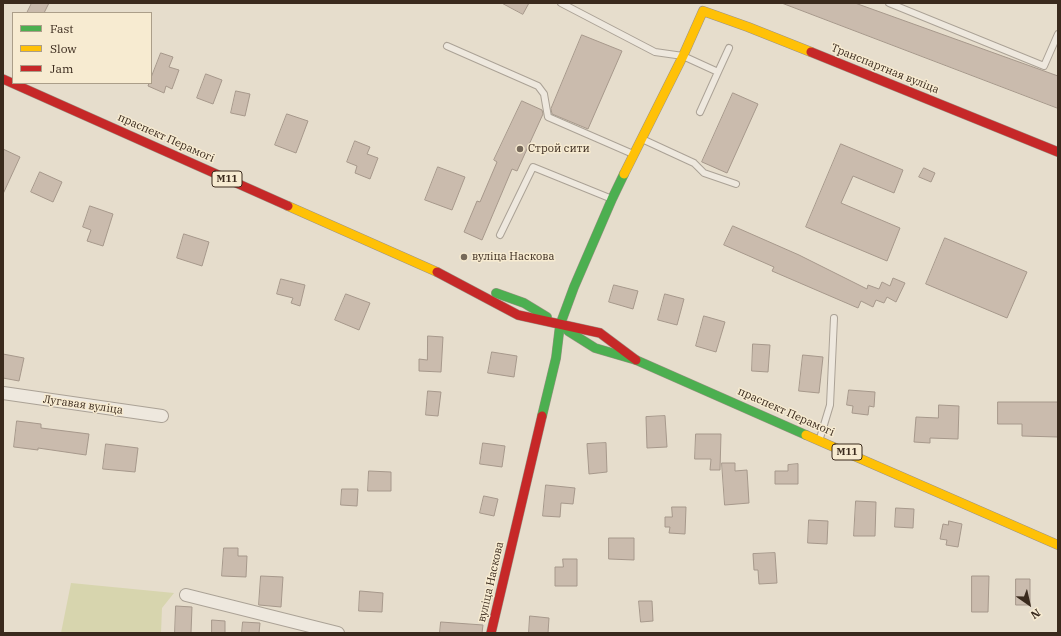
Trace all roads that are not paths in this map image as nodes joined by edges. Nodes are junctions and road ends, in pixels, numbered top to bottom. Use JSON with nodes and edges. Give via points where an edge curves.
{"nodes":[{"id":1,"x":560,"y":3,"type":"edge"},
{"id":2,"x":889,"y":3,"type":"edge"},
{"id":3,"x":703,"y":7,"type":"edge"},
{"id":4,"x":1058,"y":34,"type":"edge"},
{"id":5,"x":447,"y":46,"type":"dead end"},
{"id":6,"x":729,"y":48,"type":"dead end"},
{"id":7,"x":683,"y":56,"type":"junction"},
{"id":8,"x":718,"y":72,"type":"junction"},
{"id":9,"x":14,"y":84,"type":"edge"},
{"id":10,"x":700,"y":112,"type":"dead end"},
{"id":11,"x":642,"y":139,"type":"junction"},
{"id":12,"x":1058,"y":152,"type":"edge"},
{"id":13,"x":633,"y":154,"type":"junction"},
{"id":14,"x":736,"y":184,"type":"dead end"},
{"id":15,"x":612,"y":199,"type":"junction"},
{"id":16,"x":500,"y":235,"type":"dead end"},
{"id":17,"x":450,"y":278,"type":"junction"},
{"id":18,"x":834,"y":318,"type":"dead end"},
{"id":19,"x":560,"y":325,"type":"junction"},
{"id":20,"x":636,"y":360,"type":"junction"},
{"id":21,"x":3,"y":393,"type":"edge"},
{"id":22,"x":162,"y":416,"type":"dead end"},
{"id":23,"x":820,"y":440,"type":"junction"},
{"id":24,"x":1058,"y":543,"type":"edge"},
{"id":25,"x":186,"y":595,"type":"dead end"},
{"id":26,"x":338,"y":633,"type":"edge"},
{"id":27,"x":491,"y":633,"type":"edge"}],
"edges":[{"from":1,"to":7,"type":"lane","via":[[655,52]]},
{"from":2,"to":4,"type":"lane","via":[[1044,66]]},
{"from":3,"to":7,"type":"main road","name":"вуліца Наскова"},
{"from":3,"to":12,"type":"main road","name":"Транспартная вуліца"},
{"from":5,"to":13,"type":"lane","via":[[538,86],[544,94],[548,117]]},
{"from":6,"to":8,"type":"lane"},
{"from":7,"to":8,"type":"lane"},
{"from":7,"to":11,"type":"main road","name":"вуліца Наскова"},
{"from":8,"to":10,"type":"lane"},
{"from":9,"to":17,"type":"main road","name":"праспект Перамогі","number":"М11"},
{"from":11,"to":13,"type":"main road","name":"вуліца Наскова"},
{"from":11,"to":14,"type":"lane","via":[[694,163],[704,173]]},
{"from":13,"to":15,"type":"main road","name":"вуліца Наскова"},
{"from":15,"to":16,"type":"lane","via":[[533,166]]},
{"from":15,"to":19,"type":"main road","name":"вуліца Наскова"},
{"from":17,"to":19,"type":"main road","name":"праспект Перамогі","number":"М11","via":[[524,303]]},
{"from":17,"to":19,"type":"main road","name":"праспект Перамогі","number":"М11","via":[[518,315]]},
{"from":18,"to":23,"type":"lane","via":[[830,405]]},
{"from":19,"to":20,"type":"main road","name":"праспект Перамогі","number":"М11","via":[[595,348]]},
{"from":19,"to":20,"type":"main road","name":"праспект Перамогі","number":"М11","via":[[600,333]]},
{"from":19,"to":27,"type":"main road","name":"вуліца Наскова","via":[[556,358]]},
{"from":20,"to":23,"type":"main road","name":"праспект Перамогі","number":"М11"},
{"from":21,"to":22,"type":"street","name":"Лугавая вуліца"},
{"from":23,"to":24,"type":"main road","name":"праспект Перамогі","number":"М11"},
{"from":25,"to":26,"type":"street"}]}
